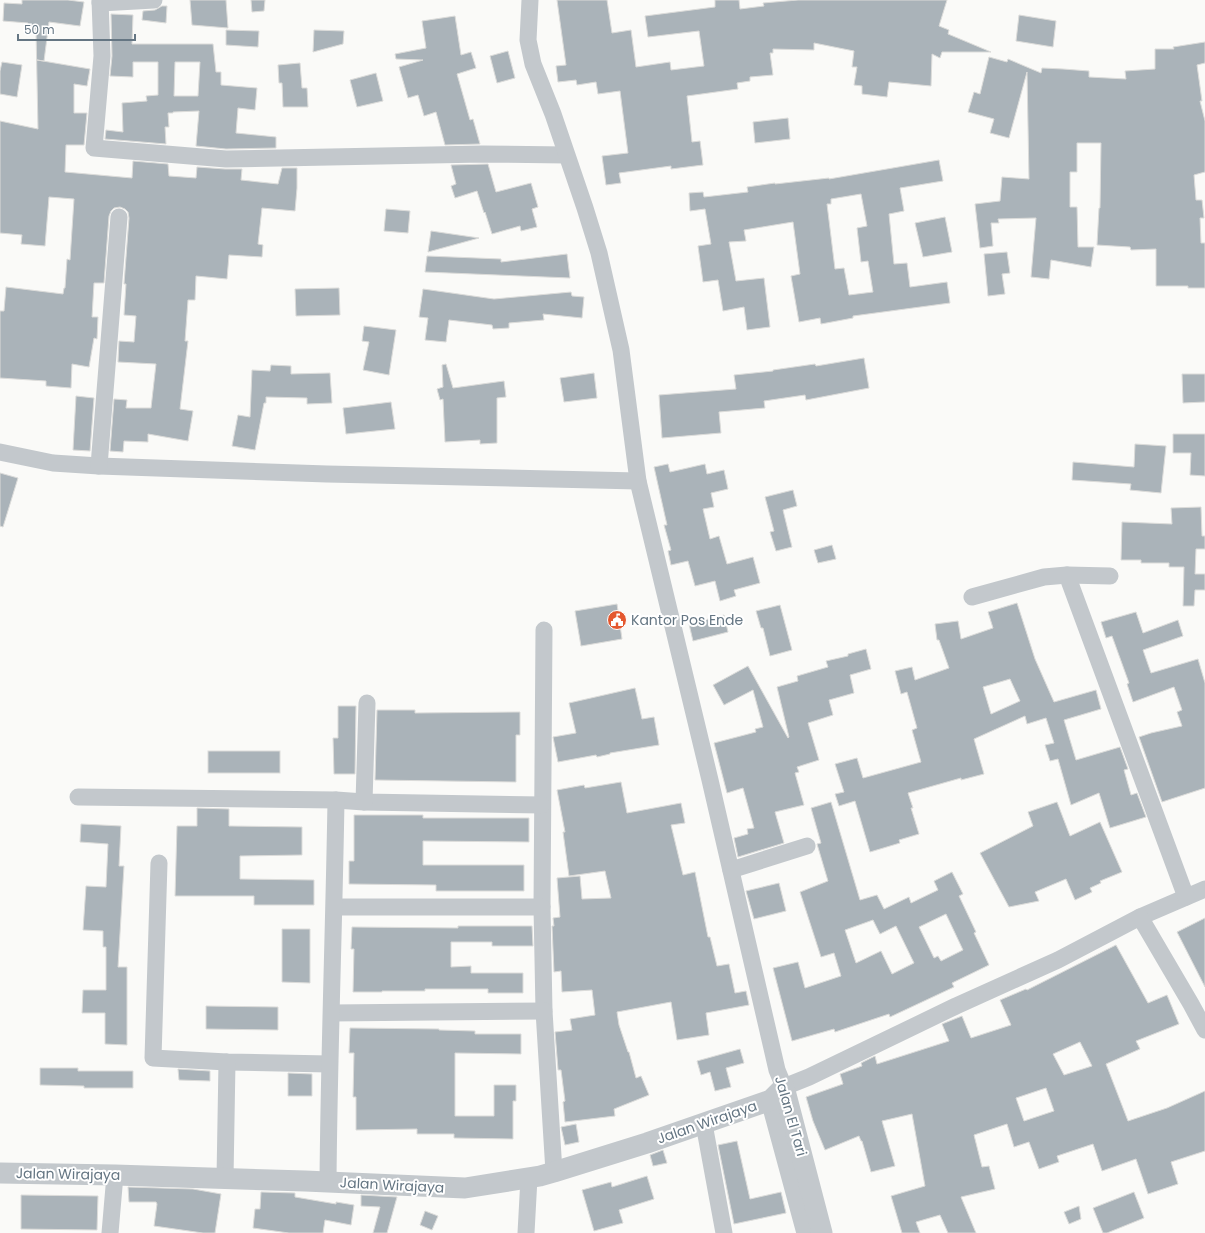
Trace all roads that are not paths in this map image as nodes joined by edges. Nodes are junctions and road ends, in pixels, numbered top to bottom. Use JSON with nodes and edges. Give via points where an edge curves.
{"nodes":[{"id":1,"x":154,"y":0,"type":"edge"},
{"id":2,"x":530,"y":0,"type":"edge"},
{"id":3,"x":100,"y":2,"type":"edge"},
{"id":4,"x":566,"y":155,"type":"junction"},
{"id":5,"x":119,"y":217,"type":"dead end"},
{"id":6,"x":0,"y":452,"type":"edge"},
{"id":7,"x":99,"y":466,"type":"junction"},
{"id":8,"x":638,"y":481,"type":"junction"},
{"id":9,"x":1066,"y":575,"type":"junction"},
{"id":10,"x":1110,"y":576,"type":"dead end"},
{"id":11,"x":972,"y":597,"type":"dead end"},
{"id":12,"x":544,"y":630,"type":"dead end"},
{"id":13,"x":367,"y":703,"type":"dead end"},
{"id":14,"x":78,"y":797,"type":"dead end"},
{"id":15,"x":336,"y":800,"type":"junction"},
{"id":16,"x":364,"y":802,"type":"junction"},
{"id":17,"x":542,"y":805,"type":"junction"},
{"id":18,"x":807,"y":846,"type":"dead end"},
{"id":19,"x":159,"y":863,"type":"dead end"},
{"id":20,"x":731,"y":870,"type":"junction"},
{"id":21,"x":1205,"y":889,"type":"edge"},
{"id":22,"x":1186,"y":897,"type":"junction"},
{"id":23,"x":335,"y":907,"type":"junction"},
{"id":24,"x":542,"y":907,"type":"junction"},
{"id":25,"x":1140,"y":917,"type":"junction"},
{"id":26,"x":544,"y":1010,"type":"junction"},
{"id":27,"x":332,"y":1013,"type":"junction"},
{"id":28,"x":1205,"y":1030,"type":"edge"},
{"id":29,"x":228,"y":1062,"type":"junction"},
{"id":30,"x":329,"y":1064,"type":"junction"},
{"id":31,"x":778,"y":1086,"type":"junction"},
{"id":32,"x":704,"y":1124,"type":"junction"},
{"id":33,"x":554,"y":1172,"type":"junction"},
{"id":34,"x":0,"y":1173,"type":"edge"},
{"id":35,"x":115,"y":1175,"type":"junction"},
{"id":36,"x":225,"y":1178,"type":"junction"},
{"id":37,"x":529,"y":1178,"type":"junction"},
{"id":38,"x":328,"y":1182,"type":"junction"},
{"id":39,"x":110,"y":1233,"type":"edge"},
{"id":40,"x":526,"y":1233,"type":"edge"},
{"id":41,"x":724,"y":1233,"type":"edge"},
{"id":42,"x":807,"y":1233,"type":"edge"},
{"id":43,"x":822,"y":1233,"type":"edge"}],
"edges":[{"from":1,"to":3,"type":"street"},
{"from":2,"to":4,"type":"street","via":[[528,40],[533,64]]},
{"from":3,"to":4,"type":"street","via":[[102,56],[94,148],[226,159]]},
{"from":4,"to":8,"type":"street","via":[[599,253],[621,350]]},
{"from":5,"to":7,"type":"street"},
{"from":6,"to":7,"type":"street","via":[[53,463]]},
{"from":7,"to":8,"type":"street"},
{"from":8,"to":20,"type":"street"},
{"from":9,"to":10,"type":"street"},
{"from":9,"to":11,"type":"street","via":[[1044,577]]},
{"from":9,"to":22,"type":"street"},
{"from":12,"to":17,"type":"street"},
{"from":13,"to":16,"type":"street"},
{"from":14,"to":15,"type":"street"},
{"from":15,"to":16,"type":"street"},
{"from":15,"to":23,"type":"street"},
{"from":16,"to":17,"type":"street"},
{"from":17,"to":24,"type":"street"},
{"from":18,"to":20,"type":"street"},
{"from":19,"to":29,"type":"street","via":[[153,1058]]},
{"from":20,"to":31,"type":"street"},
{"from":21,"to":22,"type":"street"},
{"from":22,"to":25,"type":"street"},
{"from":23,"to":24,"type":"street"},
{"from":23,"to":27,"type":"street"},
{"from":24,"to":26,"type":"street"},
{"from":25,"to":28,"type":"street"},
{"from":25,"to":31,"type":"street","via":[[1058,960],[809,1077]]},
{"from":26,"to":27,"type":"street"},
{"from":26,"to":33,"type":"street"},
{"from":27,"to":30,"type":"street"},
{"from":29,"to":30,"type":"street"},
{"from":29,"to":36,"type":"street"},
{"from":30,"to":38,"type":"street"},
{"from":31,"to":32,"type":"street","name":"Jalan Wirajaya"},
{"from":31,"to":42,"type":"street","name":"Jalan El Tari"},
{"from":31,"to":43,"type":"street","name":"Jalan El Tari"},
{"from":32,"to":33,"type":"street","name":"Jalan Wirajaya"},
{"from":32,"to":41,"type":"street"},
{"from":33,"to":37,"type":"street","name":"Jalan Wirajaya"},
{"from":34,"to":35,"type":"street","name":"Jalan Wirajaya"},
{"from":35,"to":36,"type":"street","name":"Jalan Wirajaya"},
{"from":35,"to":39,"type":"street"},
{"from":36,"to":38,"type":"street","name":"Jalan Wirajaya"},
{"from":37,"to":38,"type":"street","name":"Jalan Wirajaya","via":[[465,1188]]},
{"from":37,"to":40,"type":"street"}]}
